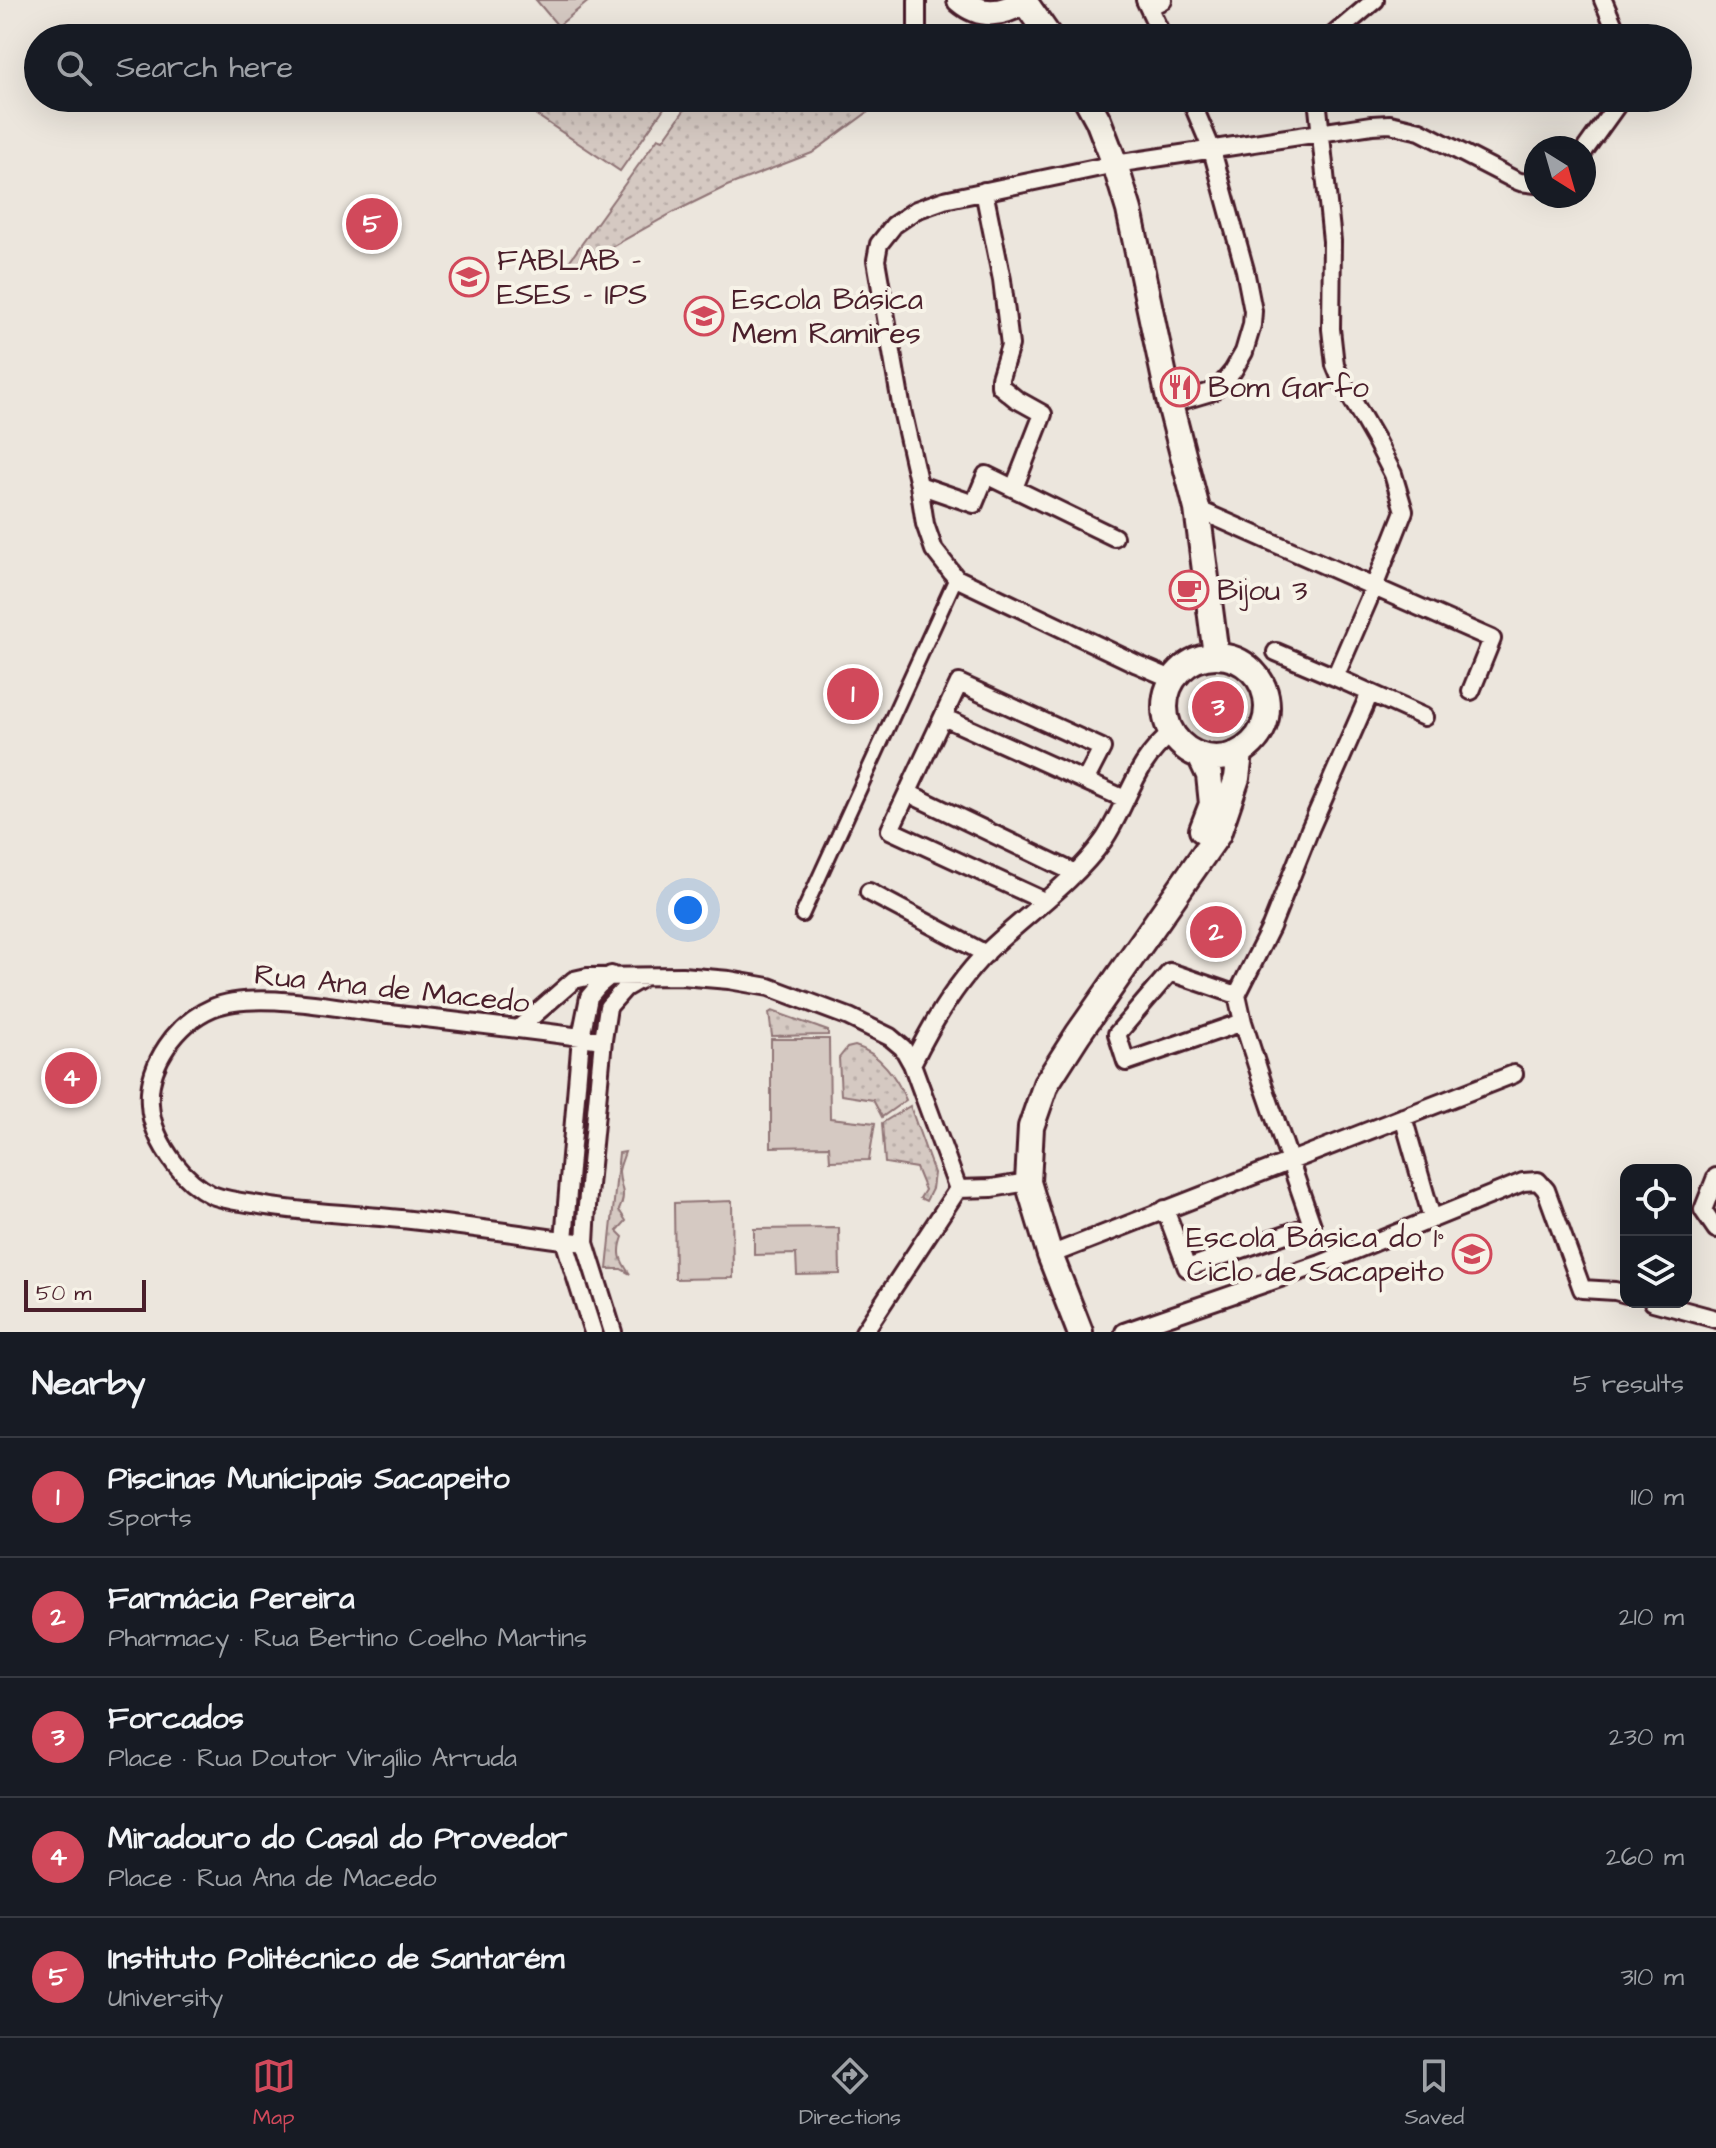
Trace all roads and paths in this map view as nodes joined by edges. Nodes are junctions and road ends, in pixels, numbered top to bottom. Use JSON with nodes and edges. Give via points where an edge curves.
{"nodes":[{"id":1,"x":917,"y":0,"type":"edge"},
{"id":2,"x":960,"y":0,"type":"edge"},
{"id":3,"x":1024,"y":0,"type":"edge"},
{"id":4,"x":1375,"y":0,"type":"edge"},
{"id":5,"x":1603,"y":0,"type":"edge"},
{"id":6,"x":1152,"y":2,"type":"edge"},
{"id":7,"x":917,"y":24,"type":"edge"},
{"id":8,"x":1040,"y":24,"type":"edge"},
{"id":9,"x":1159,"y":24,"type":"edge"},
{"id":10,"x":1347,"y":24,"type":"edge"},
{"id":11,"x":1613,"y":24,"type":"edge"},
{"id":12,"x":1094,"y":112,"type":"edge"},
{"id":13,"x":1196,"y":112,"type":"edge"},
{"id":14,"x":1319,"y":112,"type":"edge"},
{"id":15,"x":1612,"y":112,"type":"edge"},
{"id":16,"x":1321,"y":133,"type":"junction"},
{"id":17,"x":1595,"y":136,"type":"edge"},
{"id":18,"x":1212,"y":150,"type":"junction"},
{"id":19,"x":1115,"y":164,"type":"junction"},
{"id":20,"x":1524,"y":182,"type":"edge"},
{"id":21,"x":984,"y":191,"type":"junction"},
{"id":22,"x":1170,"y":404,"type":"junction"},
{"id":23,"x":919,"y":485,"type":"junction"},
{"id":24,"x":1014,"y":488,"type":"junction"},
{"id":25,"x":1197,"y":509,"type":"junction"},
{"id":26,"x":1114,"y":537,"type":"dead end"},
{"id":27,"x":956,"y":578,"type":"junction"},
{"id":28,"x":1374,"y":587,"type":"junction"},
{"id":29,"x":1276,"y":652,"type":"dead end"},
{"id":30,"x":1216,"y":655,"type":"junction"},
{"id":31,"x":1335,"y":677,"type":"junction"},
{"id":32,"x":1172,"y":679,"type":"junction"},
{"id":33,"x":1471,"y":691,"type":"dead end"},
{"id":34,"x":1370,"y":693,"type":"junction"},
{"id":35,"x":943,"y":717,"type":"junction"},
{"id":36,"x":1424,"y":717,"type":"dead end"},
{"id":37,"x":1171,"y":734,"type":"junction"},
{"id":38,"x":1240,"y":753,"type":"junction"},
{"id":39,"x":1200,"y":756,"type":"junction"},
{"id":40,"x":1085,"y":781,"type":"junction"},
{"id":41,"x":908,"y":793,"type":"junction"},
{"id":42,"x":1125,"y":799,"type":"junction"},
{"id":43,"x":1075,"y":873,"type":"junction"},
{"id":44,"x":1186,"y":878,"type":"junction"},
{"id":45,"x":869,"y":892,"type":"dead end"},
{"id":46,"x":1044,"y":901,"type":"junction"},
{"id":47,"x":802,"y":915,"type":"dead end"},
{"id":48,"x":986,"y":954,"type":"junction"},
{"id":49,"x":611,"y":975,"type":"junction"},
{"id":50,"x":644,"y":977,"type":"junction"},
{"id":51,"x":1237,"y":995,"type":"junction"},
{"id":52,"x":1243,"y":1022,"type":"junction"},
{"id":53,"x":519,"y":1028,"type":"junction"},
{"id":54,"x":581,"y":1037,"type":"junction"},
{"id":55,"x":603,"y":1040,"type":"junction"},
{"id":56,"x":912,"y":1064,"type":"junction"},
{"id":57,"x":1514,"y":1074,"type":"dead end"},
{"id":58,"x":1403,"y":1117,"type":"junction"},
{"id":59,"x":1291,"y":1160,"type":"junction"},
{"id":60,"x":1716,"y":1177,"type":"edge"},
{"id":61,"x":1028,"y":1182,"type":"junction"},
{"id":62,"x":958,"y":1189,"type":"junction"},
{"id":63,"x":1165,"y":1209,"type":"junction"},
{"id":64,"x":1432,"y":1218,"type":"junction"},
{"id":65,"x":1716,"y":1229,"type":"edge"},
{"id":66,"x":564,"y":1240,"type":"junction"},
{"id":67,"x":585,"y":1243,"type":"junction"},
{"id":68,"x":1050,"y":1255,"type":"junction"},
{"id":69,"x":1620,"y":1292,"type":"edge"},
{"id":70,"x":1675,"y":1308,"type":"edge"},
{"id":71,"x":1716,"y":1319,"type":"edge"},
{"id":72,"x":593,"y":1332,"type":"edge"},
{"id":73,"x":613,"y":1332,"type":"edge"},
{"id":74,"x":864,"y":1332,"type":"edge"},
{"id":75,"x":1080,"y":1332,"type":"edge"},
{"id":76,"x":1124,"y":1332,"type":"edge"}],
"edges":[{"from":1,"to":7,"type":"street"},
{"from":2,"to":3,"type":"main road","via":[[989,14]]},
{"from":3,"to":8,"type":"main road"},
{"from":4,"to":10,"type":"street"},
{"from":5,"to":11,"type":"street"},
{"from":6,"to":9,"type":"street"},
{"from":12,"to":19,"type":"main road"},
{"from":13,"to":18,"type":"street"},
{"from":14,"to":16,"type":"street"},
{"from":15,"to":17,"type":"street"},
{"from":16,"to":18,"type":"street"},
{"from":16,"to":20,"type":"street","via":[[1372,125],[1406,127]]},
{"from":16,"to":28,"type":"street","via":[[1332,241],[1335,365],[1389,465],[1404,511]]},
{"from":18,"to":19,"type":"street"},
{"from":18,"to":22,"type":"street","via":[[1245,270],[1252,325],[1244,352],[1223,383]]},
{"from":19,"to":21,"type":"street"},
{"from":19,"to":22,"type":"main road"},
{"from":21,"to":23,"type":"street","via":[[916,210],[879,244],[876,260]]},
{"from":21,"to":24,"type":"street","via":[[1010,345],[1000,386],[1043,414]]},
{"from":22,"to":25,"type":"main road"},
{"from":23,"to":24,"type":"street","via":[[974,504],[986,475]]},
{"from":23,"to":27,"type":"street","via":[[934,550]]},
{"from":24,"to":26,"type":"street"},
{"from":25,"to":28,"type":"street"},
{"from":25,"to":30,"type":"main road"},
{"from":27,"to":32,"type":"street"},
{"from":27,"to":47,"type":"street"},
{"from":28,"to":31,"type":"street"},
{"from":28,"to":33,"type":"street","via":[[1492,639]]},
{"from":29,"to":31,"type":"street"},
{"from":30,"to":32,"type":"main road","via":[[1184,666]]},
{"from":30,"to":38,"type":"main road","via":[[1248,666],[1266,694],[1263,728]]},
{"from":31,"to":34,"type":"street"},
{"from":32,"to":37,"type":"main road","via":[[1165,697]]},
{"from":34,"to":36,"type":"street"},
{"from":34,"to":51,"type":"street"},
{"from":35,"to":40,"type":"street"},
{"from":35,"to":40,"type":"street","via":[[959,683],[973,689],[1102,748]]},
{"from":35,"to":41,"type":"street"},
{"from":37,"to":39,"type":"main road"},
{"from":37,"to":42,"type":"street","via":[[1147,757]]},
{"from":38,"to":39,"type":"main road"},
{"from":38,"to":44,"type":"main road","via":[[1218,834]]},
{"from":39,"to":44,"type":"main road","via":[[1209,775],[1212,804]]},
{"from":40,"to":42,"type":"street"},
{"from":41,"to":43,"type":"street"},
{"from":41,"to":46,"type":"street","via":[[890,830]]},
{"from":42,"to":43,"type":"street","via":[[1103,841]]},
{"from":43,"to":46,"type":"street"},
{"from":44,"to":61,"type":"main road","via":[[1046,1084],[1031,1127]]},
{"from":45,"to":48,"type":"street"},
{"from":46,"to":48,"type":"street"},
{"from":48,"to":56,"type":"street","via":[[941,1011]]},
{"from":49,"to":50,"type":"street"},
{"from":49,"to":53,"type":"street","via":[[574,980]]},
{"from":49,"to":54,"type":"street","via":[[589,997]]},
{"from":50,"to":55,"type":"street","via":[[608,1007]]},
{"from":50,"to":56,"type":"street","via":[[698,977],[769,987],[890,1037]]},
{"from":51,"to":52,"type":"street"},
{"from":51,"to":52,"type":"street","via":[[1170,972],[1117,1034],[1126,1062]]},
{"from":52,"to":59,"type":"street"},
{"from":53,"to":54,"type":"street","name":"Rua Ana de Macedo"},
{"from":53,"to":66,"type":"street","name":"Rua Ana de Macedo","via":[[234,1001],[193,1018],[166,1047],[152,1080],[151,1115],[172,1161],[214,1195],[287,1210],[445,1223]]},
{"from":54,"to":55,"type":"street","name":"Rua Ana de Macedo"},
{"from":54,"to":66,"type":"street"},
{"from":55,"to":67,"type":"street"},
{"from":56,"to":62,"type":"street"},
{"from":57,"to":58,"type":"street"},
{"from":58,"to":59,"type":"street"},
{"from":58,"to":64,"type":"street"},
{"from":59,"to":63,"type":"street"},
{"from":59,"to":63,"type":"street","via":[[1312,1225],[1187,1268]]},
{"from":60,"to":65,"type":"street","via":[[1703,1210]]},
{"from":61,"to":62,"type":"street"},
{"from":61,"to":68,"type":"main road"},
{"from":62,"to":74,"type":"street"},
{"from":63,"to":68,"type":"street"},
{"from":64,"to":69,"type":"street","via":[[1538,1181],[1546,1190],[1582,1289]]},
{"from":64,"to":76,"type":"street","via":[[1321,1264]]},
{"from":66,"to":67,"type":"street","name":"Rua Ana de Macedo"},
{"from":66,"to":72,"type":"street"},
{"from":67,"to":73,"type":"street"},
{"from":68,"to":75,"type":"main road"},
{"from":70,"to":71,"type":"street"}]}
